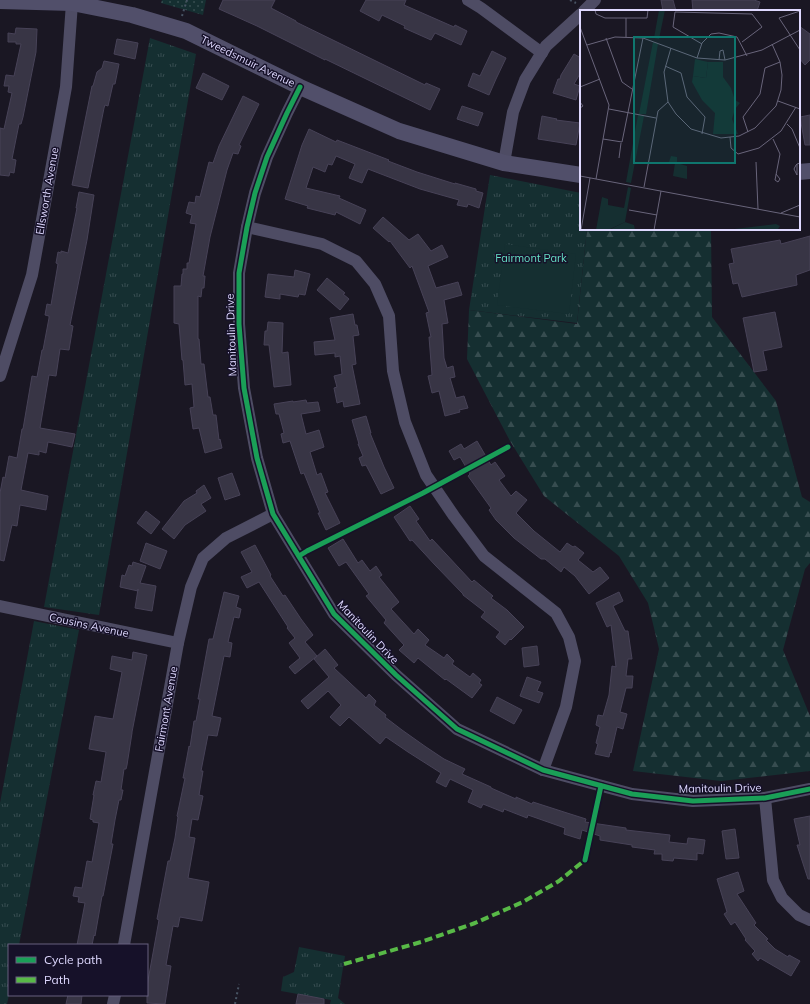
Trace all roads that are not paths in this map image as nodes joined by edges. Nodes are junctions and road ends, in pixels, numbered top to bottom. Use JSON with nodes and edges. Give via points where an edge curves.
{"nodes":[{"id":1,"x":468,"y":0,"type":"edge"},
{"id":2,"x":595,"y":0,"type":"edge"},
{"id":3,"x":0,"y":1,"type":"edge"},
{"id":4,"x":72,"y":3,"type":"junction"},
{"id":5,"x":585,"y":10,"type":"edge"},
{"id":6,"x":580,"y":15,"type":"edge"},
{"id":7,"x":542,"y":53,"type":"junction"},
{"id":8,"x":300,"y":87,"type":"junction"},
{"id":9,"x":504,"y":163,"type":"junction"},
{"id":10,"x":810,"y":170,"type":"edge"},
{"id":11,"x":800,"y":172,"type":"edge"},
{"id":12,"x":580,"y":175,"type":"edge"},
{"id":13,"x":247,"y":227,"type":"junction"},
{"id":14,"x":0,"y":376,"type":"edge"},
{"id":15,"x":273,"y":514,"type":"junction"},
{"id":16,"x":0,"y":606,"type":"edge"},
{"id":17,"x":178,"y":643,"type":"junction"},
{"id":18,"x":543,"y":770,"type":"junction"},
{"id":19,"x":810,"y":789,"type":"edge"},
{"id":20,"x":765,"y":798,"type":"junction"},
{"id":21,"x":810,"y":920,"type":"edge"},
{"id":22,"x":124,"y":944,"type":"edge"}],
"edges":[{"from":1,"to":7,"type":"street"},
{"from":2,"to":5,"type":"street"},
{"from":3,"to":4,"type":"street","name":"Tweedsmuir Avenue"},
{"from":4,"to":8,"type":"street","name":"Tweedsmuir Avenue","via":[[132,15],[186,31]]},
{"from":4,"to":14,"type":"street","name":"Ellsworth Avenue","via":[[66,87],[32,275]]},
{"from":6,"to":7,"type":"street","via":[[546,46]]},
{"from":7,"to":9,"type":"street","via":[[525,80],[514,112]]},
{"from":8,"to":9,"type":"street","name":"Tweedsmuir Avenue","via":[[398,131]]},
{"from":8,"to":13,"type":"street","name":"Manitoulin Drive","via":[[267,157]]},
{"from":9,"to":12,"type":"street","name":"Tweedsmuir Avenue"},
{"from":10,"to":11,"type":"street"},
{"from":13,"to":15,"type":"street","name":"Manitoulin Drive","via":[[239,273],[239,324],[244,388],[257,458]]},
{"from":13,"to":18,"type":"street","via":[[322,244],[356,261],[376,284],[389,316],[393,371],[405,422],[426,475],[484,556],[556,613],[569,637],[575,662],[566,707]]},
{"from":15,"to":17,"type":"street","name":"Fairmont Avenue","via":[[226,538],[203,558],[191,587]]},
{"from":15,"to":18,"type":"street","name":"Manitoulin Drive","via":[[334,614],[396,675],[457,729]]},
{"from":16,"to":17,"type":"street","name":"Cousins Avenue"},
{"from":17,"to":22,"type":"street","name":"Fairmont Avenue"},
{"from":18,"to":20,"type":"street","name":"Manitoulin Drive","via":[[632,794],[693,800]]},
{"from":19,"to":20,"type":"street","name":"Manitoulin Drive"},
{"from":20,"to":21,"type":"street","via":[[773,880],[782,898],[799,915]]}]}
